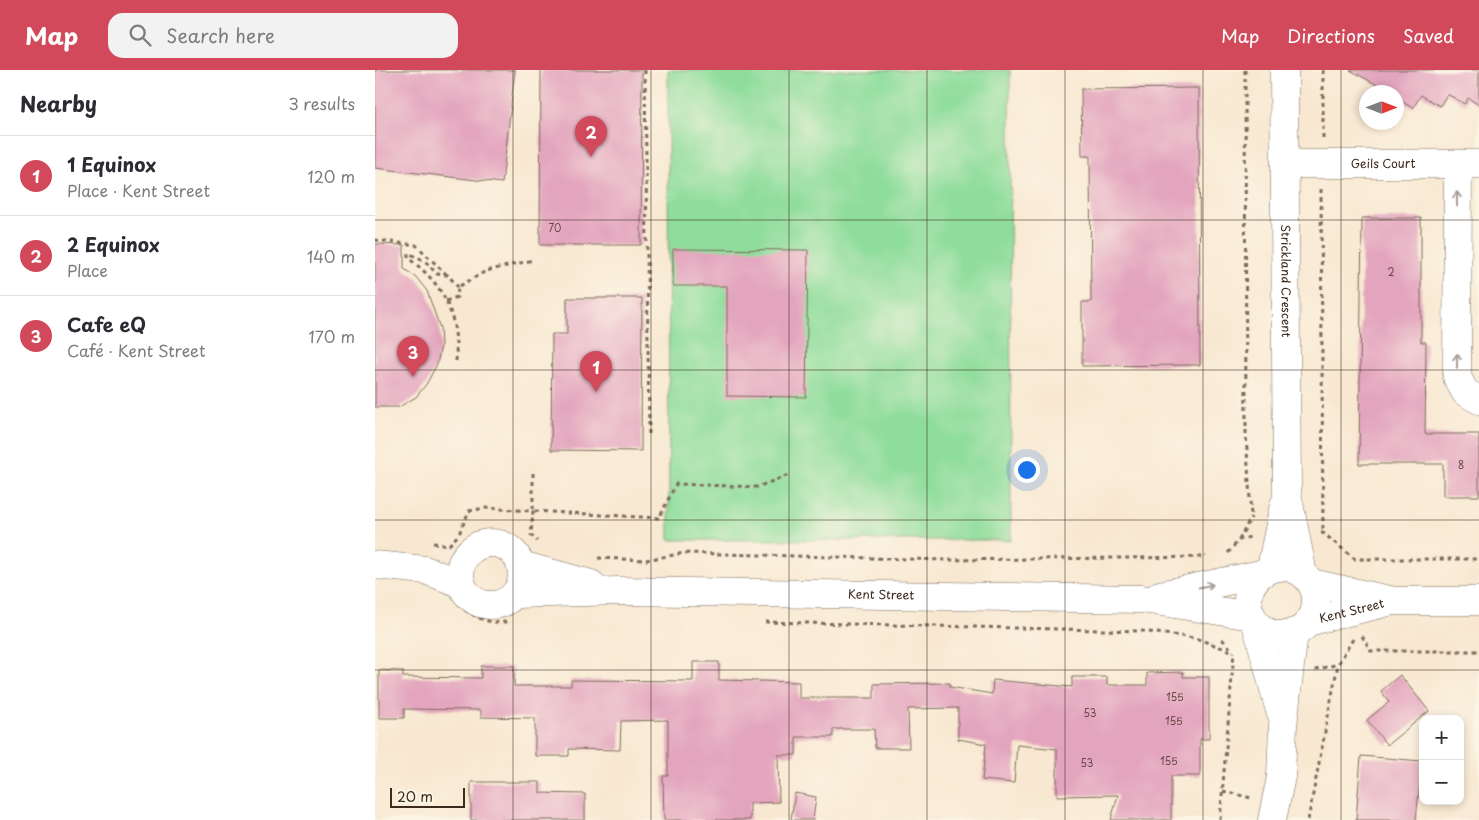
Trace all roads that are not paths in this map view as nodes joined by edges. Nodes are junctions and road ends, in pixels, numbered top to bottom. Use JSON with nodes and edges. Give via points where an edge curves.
{"nodes":[{"id":1,"x":1285,"y":70,"type":"edge"},
{"id":2,"x":1285,"y":164,"type":"junction"},
{"id":3,"x":1468,"y":165,"type":"edge"},
{"id":4,"x":1479,"y":400,"type":"edge"},
{"id":5,"x":1287,"y":493,"type":"junction"},
{"id":6,"x":466,"y":556,"type":"junction"},
{"id":7,"x":375,"y":565,"type":"edge"},
{"id":8,"x":521,"y":565,"type":"junction"},
{"id":9,"x":425,"y":570,"type":"junction"},
{"id":10,"x":1266,"y":571,"type":"junction"},
{"id":11,"x":1307,"y":578,"type":"junction"},
{"id":12,"x":462,"y":584,"type":"junction"},
{"id":13,"x":619,"y":592,"type":"junction"},
{"id":14,"x":516,"y":594,"type":"junction"},
{"id":15,"x":1141,"y":599,"type":"junction"},
{"id":16,"x":1394,"y":601,"type":"junction"},
{"id":17,"x":1479,"y":601,"type":"edge"},
{"id":18,"x":1254,"y":619,"type":"junction"},
{"id":19,"x":1301,"y":627,"type":"junction"},
{"id":20,"x":1283,"y":725,"type":"junction"},
{"id":21,"x":1272,"y":820,"type":"edge"}],
"edges":[{"from":1,"to":2,"type":"main road","name":"Strickland Crescent"},
{"from":2,"to":3,"type":"main road","name":"Geils Court"},
{"from":2,"to":5,"type":"main road","name":"Strickland Crescent"},
{"from":4,"to":3,"type":"main road","one_way":true,"via":[[1465,392],[1457,377]]},
{"from":5,"to":10,"type":"main road","name":"Strickland Crescent"},
{"from":5,"to":11,"type":"main road","name":"Strickland Crescent"},
{"from":6,"to":8,"type":"main road","via":[[476,547],[495,543],[510,548]]},
{"from":6,"to":9,"type":"main road"},
{"from":6,"to":12,"type":"main road","via":[[460,572]]},
{"from":7,"to":9,"type":"main road"},
{"from":8,"to":13,"type":"main road","name":"Kent Street"},
{"from":8,"to":14,"type":"main road","via":[[523,577]]},
{"from":9,"to":12,"type":"main road"},
{"from":10,"to":11,"type":"main road","via":[[1282,566],[1293,568]]},
{"from":15,"to":10,"type":"main road","name":"Kent Street","one_way":true},
{"from":10,"to":18,"type":"main road","via":[[1253,583],[1249,593],[1248,604]]},
{"from":11,"to":16,"type":"main road","name":"Kent Street"},
{"from":11,"to":19,"type":"main road","via":[[1315,592],[1316,603],[1313,613]]},
{"from":12,"to":14,"type":"main road","via":[[471,598],[485,605],[501,604]]},
{"from":13,"to":14,"type":"main road","name":"Kent Street"},
{"from":13,"to":15,"type":"main road","name":"Kent Street"},
{"from":15,"to":18,"type":"main road","name":"Kent Street"},
{"from":16,"to":17,"type":"main road","name":"Kent Street"},
{"from":16,"to":19,"type":"main road","name":"Kent Street"},
{"from":18,"to":19,"type":"main road","via":[[1274,634],[1285,635]]},
{"from":18,"to":20,"type":"main road"},
{"from":19,"to":20,"type":"main road"},
{"from":20,"to":21,"type":"main road","via":[[1281,777]]}]}
